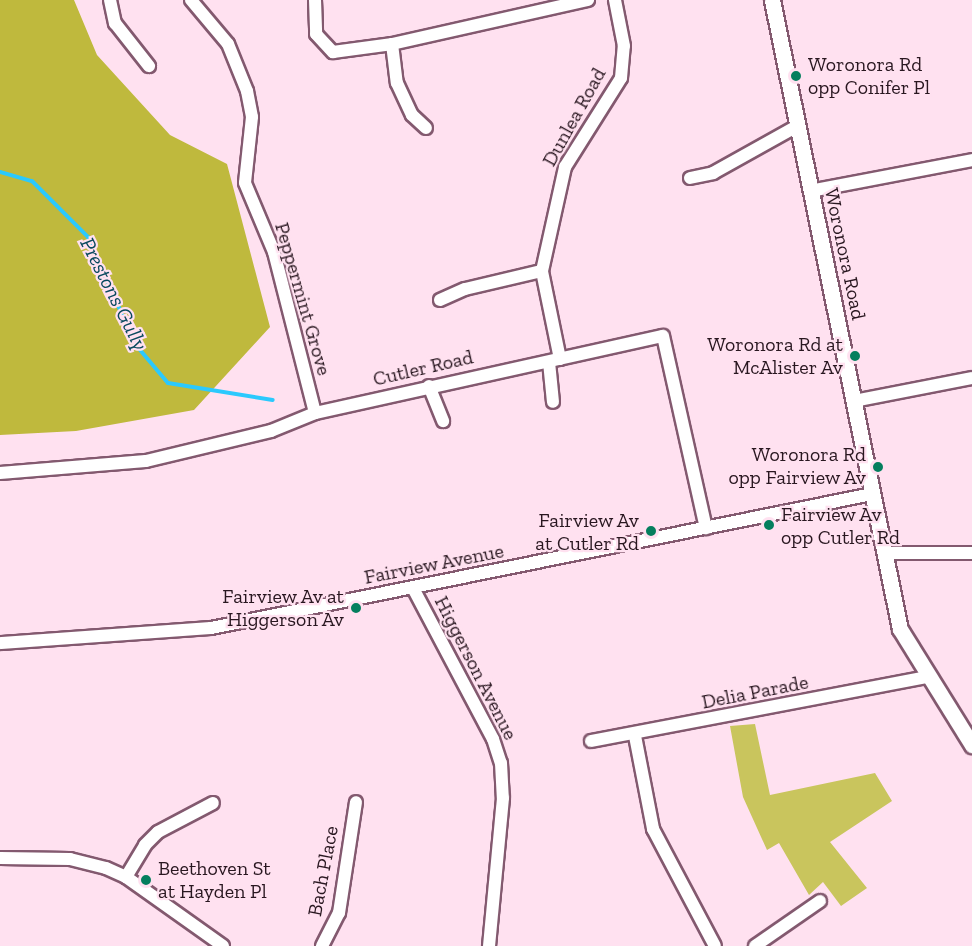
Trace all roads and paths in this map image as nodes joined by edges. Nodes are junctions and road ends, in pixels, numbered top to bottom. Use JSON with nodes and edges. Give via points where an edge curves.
{"nodes":[{"id":1,"x":110,"y":0,"type":"edge"},
{"id":2,"x":191,"y":0,"type":"edge"},
{"id":3,"x":315,"y":0,"type":"edge"},
{"id":4,"x":588,"y":0,"type":"edge"},
{"id":5,"x":615,"y":0,"type":"edge"},
{"id":6,"x":772,"y":0,"type":"edge"},
{"id":7,"x":392,"y":44,"type":"junction"},
{"id":8,"x":149,"y":66,"type":"dead end"},
{"id":9,"x":797,"y":126,"type":"junction"},
{"id":10,"x":426,"y":128,"type":"dead end"},
{"id":11,"x":972,"y":160,"type":"edge"},
{"id":12,"x":690,"y":178,"type":"dead end"},
{"id":13,"x":810,"y":191,"type":"junction"},
{"id":14,"x":542,"y":271,"type":"junction"},
{"id":15,"x":440,"y":300,"type":"dead end"},
{"id":16,"x":554,"y":360,"type":"junction"},
{"id":17,"x":972,"y":378,"type":"edge"},
{"id":18,"x":429,"y":386,"type":"junction"},
{"id":19,"x":553,"y":402,"type":"dead end"},
{"id":20,"x":854,"y":402,"type":"junction"},
{"id":21,"x":315,"y":413,"type":"junction"},
{"id":22,"x":443,"y":421,"type":"dead end"},
{"id":23,"x":0,"y":473,"type":"edge"},
{"id":24,"x":872,"y":494,"type":"junction"},
{"id":25,"x":706,"y":528,"type":"junction"},
{"id":26,"x":885,"y":553,"type":"junction"},
{"id":27,"x":972,"y":553,"type":"edge"},
{"id":28,"x":413,"y":588,"type":"junction"},
{"id":29,"x":0,"y":643,"type":"edge"},
{"id":30,"x":927,"y":677,"type":"junction"},
{"id":31,"x":635,"y":736,"type":"junction"},
{"id":32,"x":591,"y":741,"type":"dead end"},
{"id":33,"x":972,"y":745,"type":"edge"},
{"id":34,"x":356,"y":802,"type":"dead end"},
{"id":35,"x":213,"y":803,"type":"dead end"},
{"id":36,"x":0,"y":858,"type":"edge"},
{"id":37,"x":126,"y":877,"type":"junction"},
{"id":38,"x":820,"y":902,"type":"dead end"},
{"id":39,"x":223,"y":946,"type":"edge"},
{"id":40,"x":322,"y":946,"type":"edge"},
{"id":41,"x":489,"y":946,"type":"edge"},
{"id":42,"x":715,"y":946,"type":"edge"},
{"id":43,"x":755,"y":946,"type":"edge"}],
"edges":[{"from":1,"to":8,"type":"street","via":[[115,23]]},
{"from":2,"to":21,"type":"street","name":"Peppermint Grove","via":[[228,44],[247,91],[252,117],[245,183],[274,252]]},
{"from":3,"to":7,"type":"street","via":[[316,34],[333,52]]},
{"from":4,"to":7,"type":"street"},
{"from":5,"to":14,"type":"street","name":"Dunlea Road","via":[[624,46],[623,70],[616,90],[565,167]]},
{"from":6,"to":9,"type":"street","name":"Woronora Road"},
{"from":7,"to":10,"type":"street","via":[[397,83],[412,115]]},
{"from":9,"to":12,"type":"street","via":[[713,173]]},
{"from":9,"to":13,"type":"street","name":"Woronora Road"},
{"from":11,"to":13,"type":"street"},
{"from":13,"to":20,"type":"street","name":"Woronora Road"},
{"from":14,"to":15,"type":"street","via":[[465,289]]},
{"from":14,"to":16,"type":"street","name":"Dunlea Road"},
{"from":16,"to":18,"type":"street","name":"Cutler Road"},
{"from":16,"to":19,"type":"street","name":"Dunlea Road"},
{"from":16,"to":25,"type":"street","name":"Cutler Road","via":[[663,336]]},
{"from":17,"to":20,"type":"street"},
{"from":18,"to":21,"type":"street","name":"Cutler Road"},
{"from":18,"to":22,"type":"street"},
{"from":20,"to":24,"type":"street","name":"Woronora Road"},
{"from":21,"to":23,"type":"street","name":"Cutler Road","via":[[271,431],[146,460]]},
{"from":24,"to":25,"type":"street","name":"Fairview Avenue"},
{"from":24,"to":26,"type":"street","name":"Woronora Road"},
{"from":25,"to":28,"type":"street","name":"Fairview Avenue"},
{"from":26,"to":27,"type":"street"},
{"from":26,"to":30,"type":"street","name":"Woronora Road","via":[[900,629]]},
{"from":28,"to":29,"type":"street","name":"Fairview Avenue","via":[[211,628]]},
{"from":28,"to":41,"type":"street","name":"Higgerson Avenue","via":[[493,739],[501,763],[503,798]]},
{"from":30,"to":31,"type":"street","name":"Delia Parade"},
{"from":30,"to":33,"type":"street","name":"Woronora Road"},
{"from":31,"to":32,"type":"street","name":"Delia Parade"},
{"from":31,"to":42,"type":"street","via":[[653,829]]},
{"from":34,"to":40,"type":"street","name":"Bach Place","via":[[339,913]]},
{"from":35,"to":37,"type":"street","via":[[158,832],[145,845]]},
{"from":36,"to":37,"type":"street","via":[[70,859]]},
{"from":37,"to":39,"type":"street"},
{"from":38,"to":43,"type":"street"}]}
